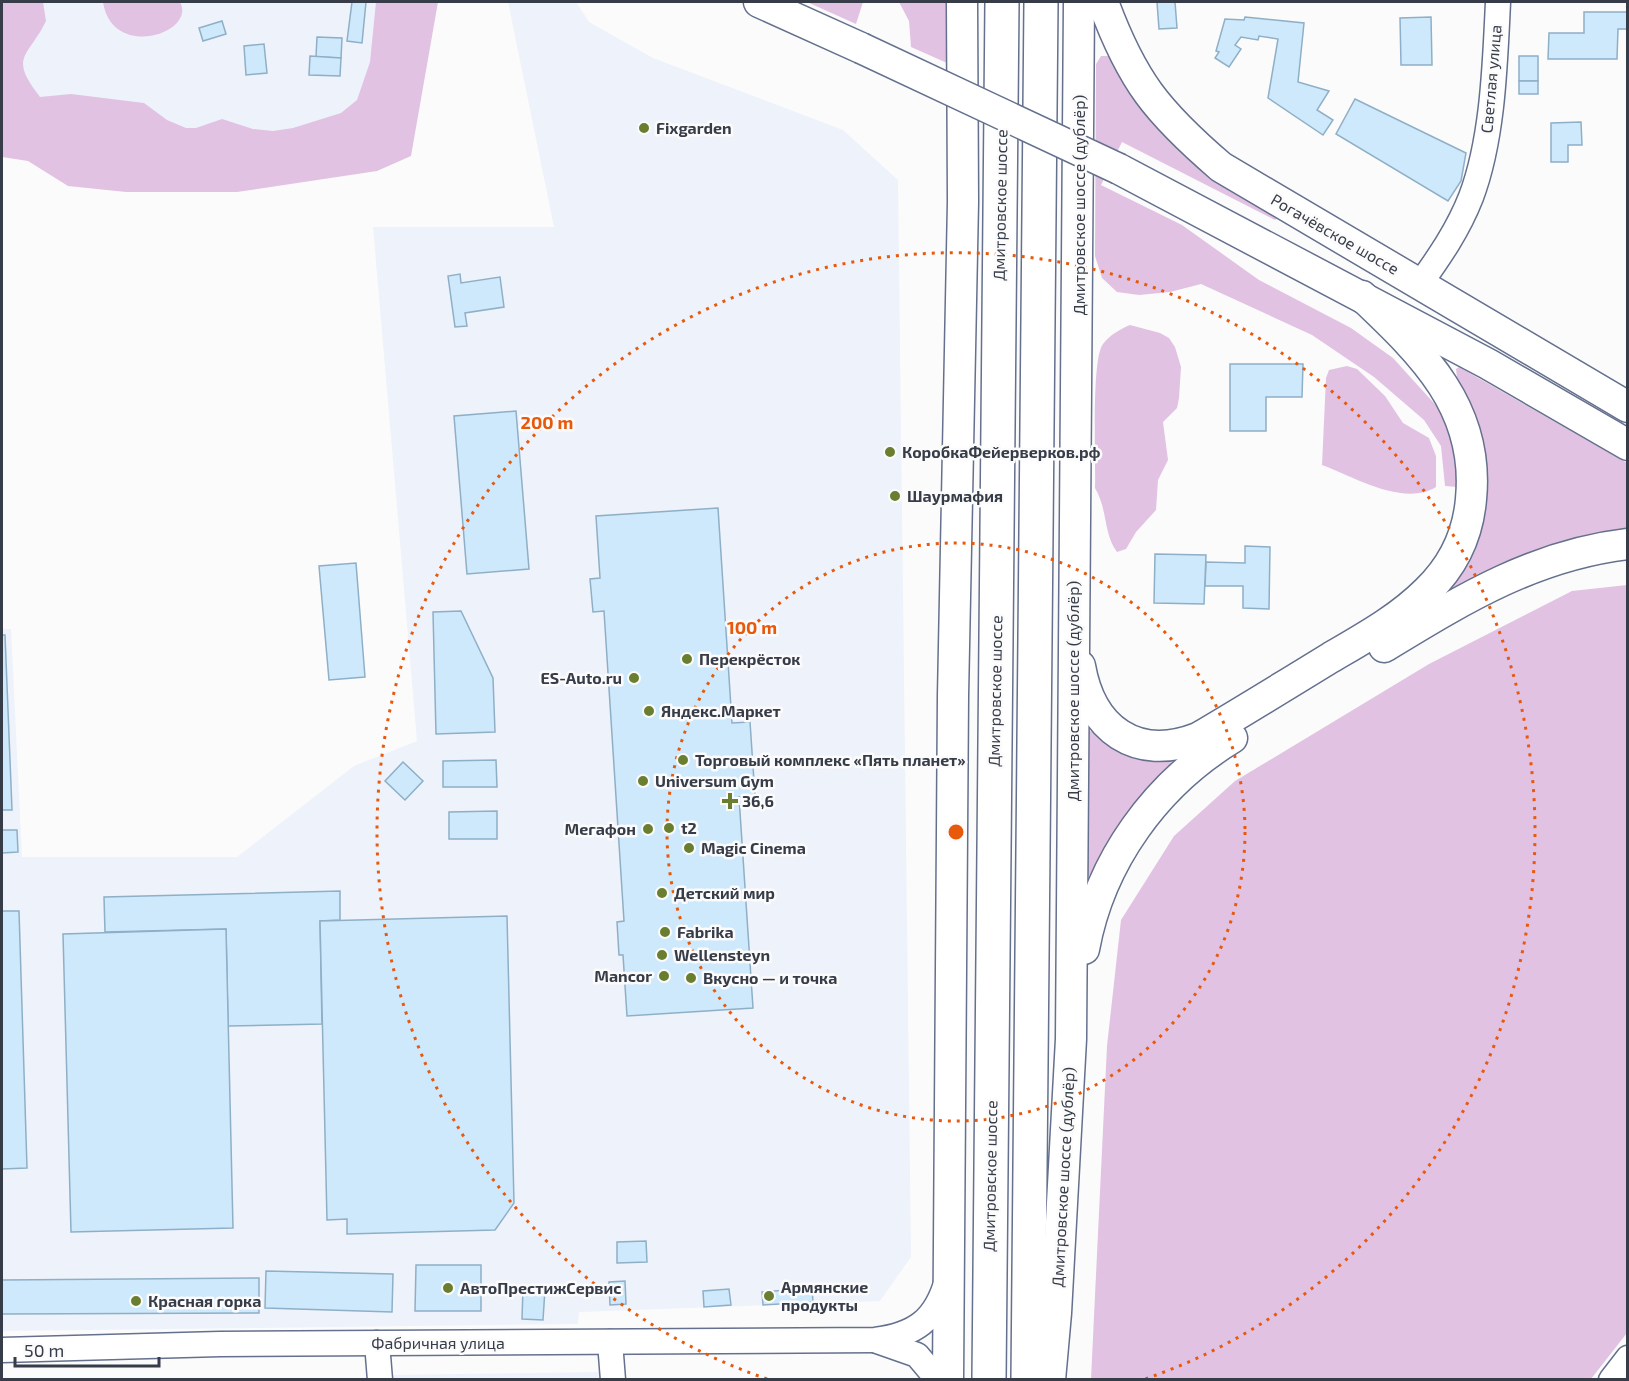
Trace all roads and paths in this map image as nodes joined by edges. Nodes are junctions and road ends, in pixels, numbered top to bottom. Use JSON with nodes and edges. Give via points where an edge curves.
{"nodes":[{"id":1,"x":759,"y":2,"type":"edge"},
{"id":2,"x":962,"y":2,"type":"edge"},
{"id":3,"x":1002,"y":2,"type":"edge"},
{"id":4,"x":1041,"y":2,"type":"edge"},
{"id":5,"x":1080,"y":2,"type":"edge"},
{"id":6,"x":1103,"y":2,"type":"edge"},
{"id":7,"x":1498,"y":2,"type":"edge"},
{"id":8,"x":1420,"y":284,"type":"junction"},
{"id":9,"x":1362,"y":296,"type":"junction"},
{"id":10,"x":1628,"y":406,"type":"edge"},
{"id":11,"x":1628,"y":445,"type":"edge"},
{"id":12,"x":1628,"y":544,"type":"edge"},
{"id":13,"x":1073,"y":630,"type":"junction"},
{"id":14,"x":1071,"y":1039,"type":"junction"},
{"id":15,"x":948,"y":1275,"type":"junction"},
{"id":16,"x":875,"y":1340,"type":"junction"},
{"id":17,"x":610,"y":1342,"type":"junction"},
{"id":18,"x":376,"y":1343,"type":"junction"},
{"id":19,"x":2,"y":1350,"type":"edge"},
{"id":20,"x":1628,"y":1358,"type":"edge"},
{"id":21,"x":380,"y":1380,"type":"edge"},
{"id":22,"x":613,"y":1380,"type":"edge"},
{"id":23,"x":938,"y":1380,"type":"edge"},
{"id":24,"x":948,"y":1380,"type":"edge"},
{"id":25,"x":989,"y":1380,"type":"edge"},
{"id":26,"x":1028,"y":1380,"type":"edge"},
{"id":27,"x":1050,"y":1380,"type":"edge"},
{"id":28,"x":1611,"y":1380,"type":"edge"}],
"edges":[{"from":1,"to":9,"type":"main road","bridge":true,"via":[[1119,169]]},
{"from":2,"to":15,"type":"main road","via":[[963,202],[953,696]]},
{"from":3,"to":25,"type":"highway","name":"Дмитровское шоссе"},
{"from":4,"to":26,"type":"highway"},
{"from":5,"to":13,"type":"main road","name":"Дмитровское шоссе (дублёр)"},
{"from":6,"to":8,"type":"main road","name":"Рогачёвское шоссе","via":[[1119,44],[1142,86],[1176,129],[1221,167]]},
{"from":7,"to":8,"type":"street","name":"Светлая улица","via":[[1489,125],[1472,195],[1447,248]]},
{"from":8,"to":10,"type":"main road","name":"Рогачёвское шоссе"},
{"from":9,"to":11,"type":"main road"},
{"from":9,"to":13,"type":"main road","via":[[1413,345],[1440,382],[1459,414],[1471,449],[1469,525],[1450,565],[1392,621],[1197,738],[1161,748],[1139,746],[1113,731],[1100,715],[1080,670]]},
{"from":12,"to":14,"type":"main road","via":[[1580,551],[1499,580],[1209,752],[1184,774],[1139,821],[1119,850],[1092,910]]},
{"from":13,"to":14,"type":"main road","name":"Дмитровское шоссе (дублёр)"},
{"from":14,"to":27,"type":"main road","name":"Дмитровское шоссе (дублёр)"},
{"from":15,"to":16,"type":"street","name":"Фабричная улица","via":[[942,1298],[916,1329],[899,1337]]},
{"from":15,"to":24,"type":"main road"},
{"from":16,"to":17,"type":"street","name":"Фабричная улица"},
{"from":16,"to":23,"type":"street","name":"Фабричная улица","via":[[917,1355]]},
{"from":17,"to":18,"type":"street","name":"Фабричная улица"},
{"from":17,"to":22,"type":"street"},
{"from":18,"to":19,"type":"street","name":"Фабричная улица"},
{"from":18,"to":21,"type":"street"},
{"from":20,"to":28,"type":"street"}]}
